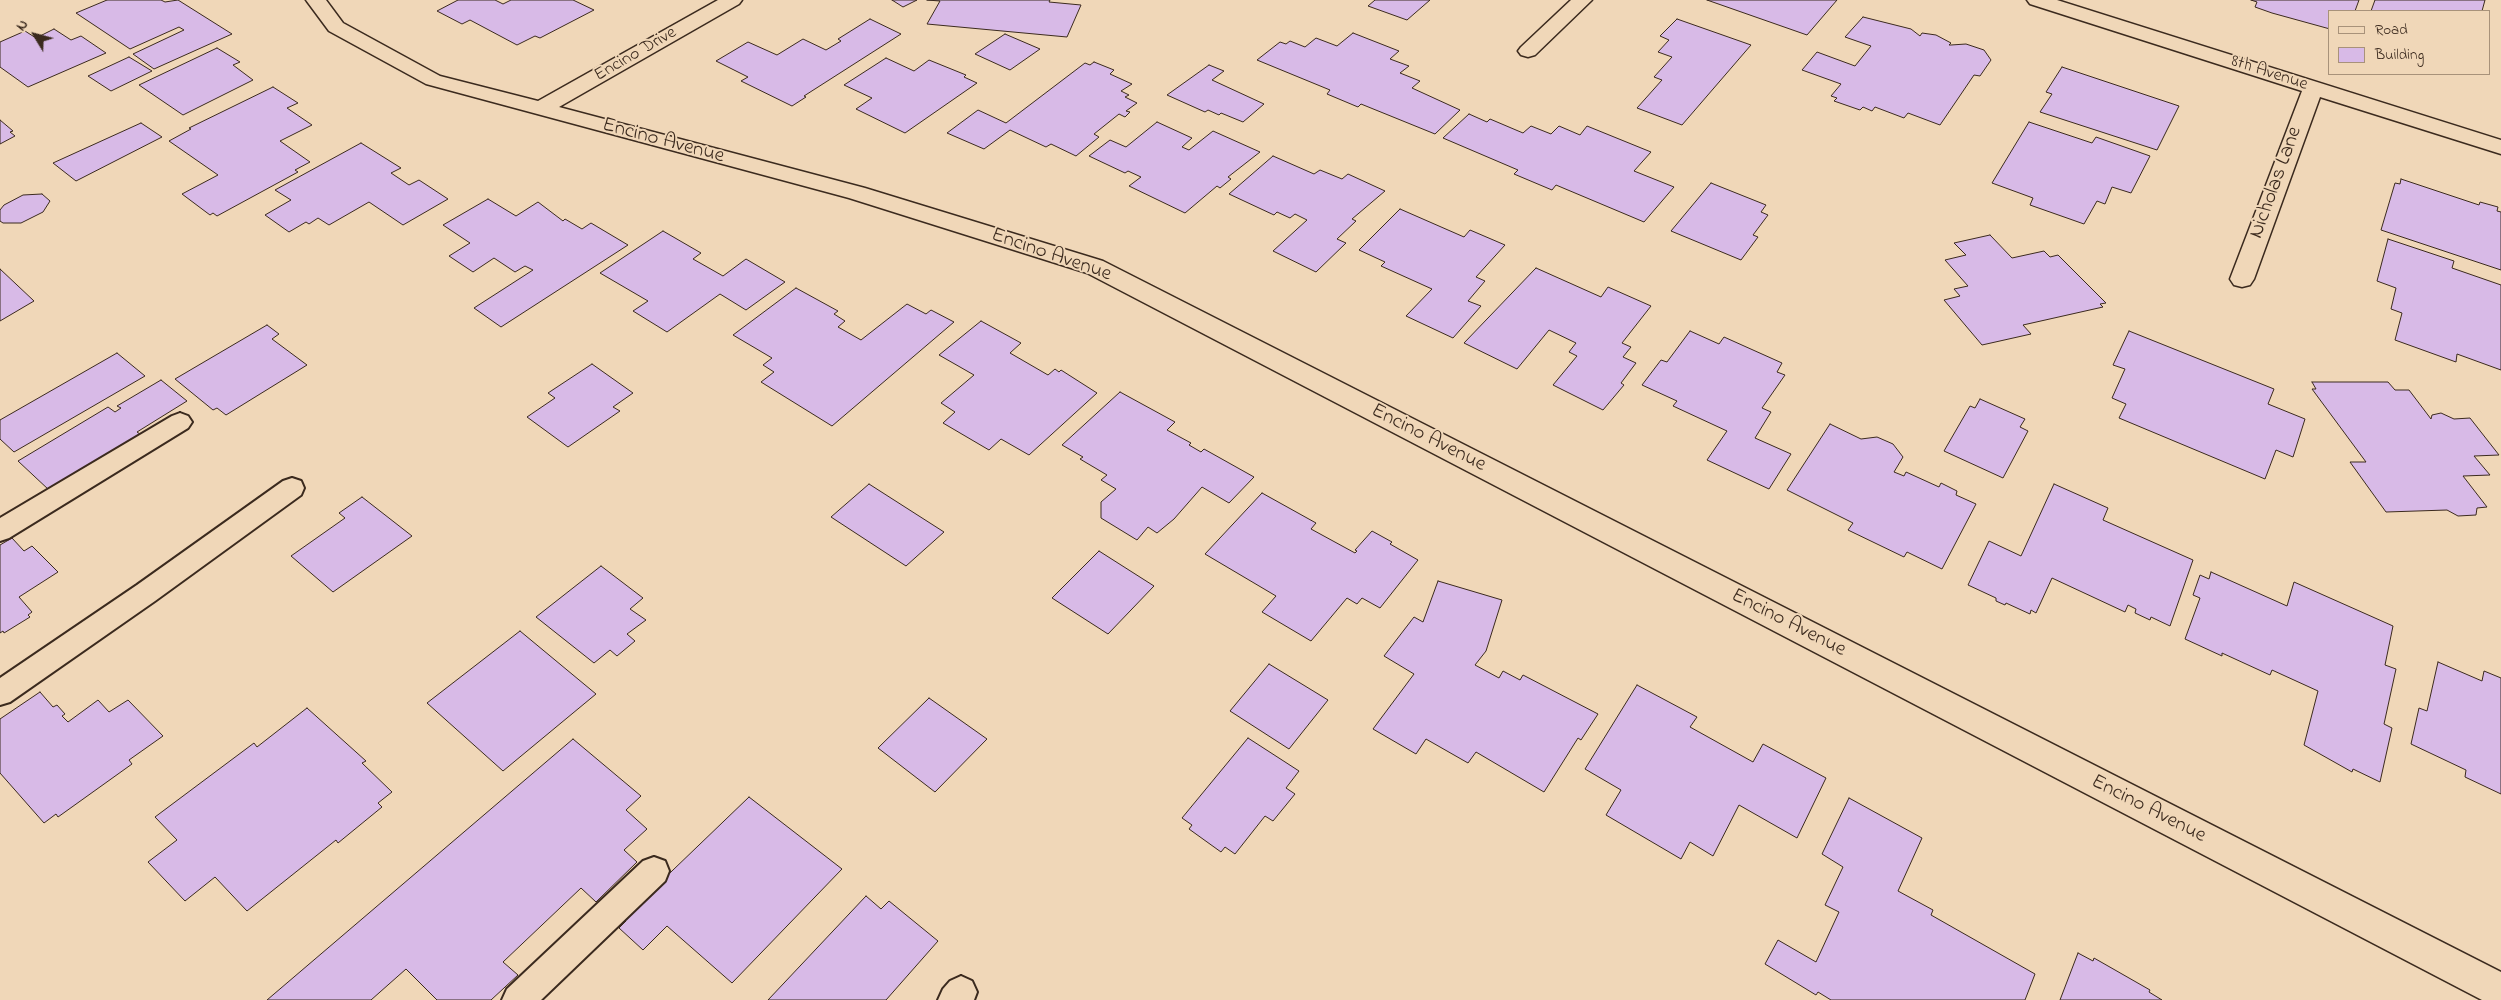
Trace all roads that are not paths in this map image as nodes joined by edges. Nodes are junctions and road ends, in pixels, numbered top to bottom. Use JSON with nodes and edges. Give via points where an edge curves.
{"nodes":[{"id":1,"x":316,"y":0,"type":"edge"},
{"id":2,"x":732,"y":0,"type":"edge"},
{"id":3,"x":1582,"y":0,"type":"edge"},
{"id":4,"x":2037,"y":0,"type":"edge"},
{"id":5,"x":1528,"y":51,"type":"dead end"},
{"id":6,"x":2313,"y":88,"type":"junction"},
{"id":7,"x":540,"y":109,"type":"junction"},
{"id":8,"x":2501,"y":147,"type":"edge"},
{"id":9,"x":2242,"y":279,"type":"dead end"},
{"id":10,"x":180,"y":422,"type":"dead end"},
{"id":11,"x":292,"y":488,"type":"dead end"},
{"id":12,"x":0,"y":532,"type":"edge"},
{"id":13,"x":0,"y":693,"type":"edge"},
{"id":14,"x":654,"y":870,"type":"dead end"},
{"id":15,"x":2501,"y":991,"type":"edge"},
{"id":16,"x":518,"y":1000,"type":"edge"}],
"edges":[{"from":1,"to":7,"type":"street","name":"Encino Avenue","via":[[336,27],[433,80]]},
{"from":2,"to":7,"type":"street","name":"Encino Drive"},
{"from":3,"to":5,"type":"street"},
{"from":4,"to":6,"type":"street","name":"8th Avenue"},
{"from":6,"to":8,"type":"street","name":"8th Avenue"},
{"from":6,"to":9,"type":"street","name":"Nicholas Lane"},
{"from":7,"to":15,"type":"street","name":"Encino Avenue","via":[[857,193],[1095,267]]},
{"from":10,"to":12,"type":"lane"},
{"from":11,"to":13,"type":"lane"},
{"from":14,"to":16,"type":"lane"}]}
